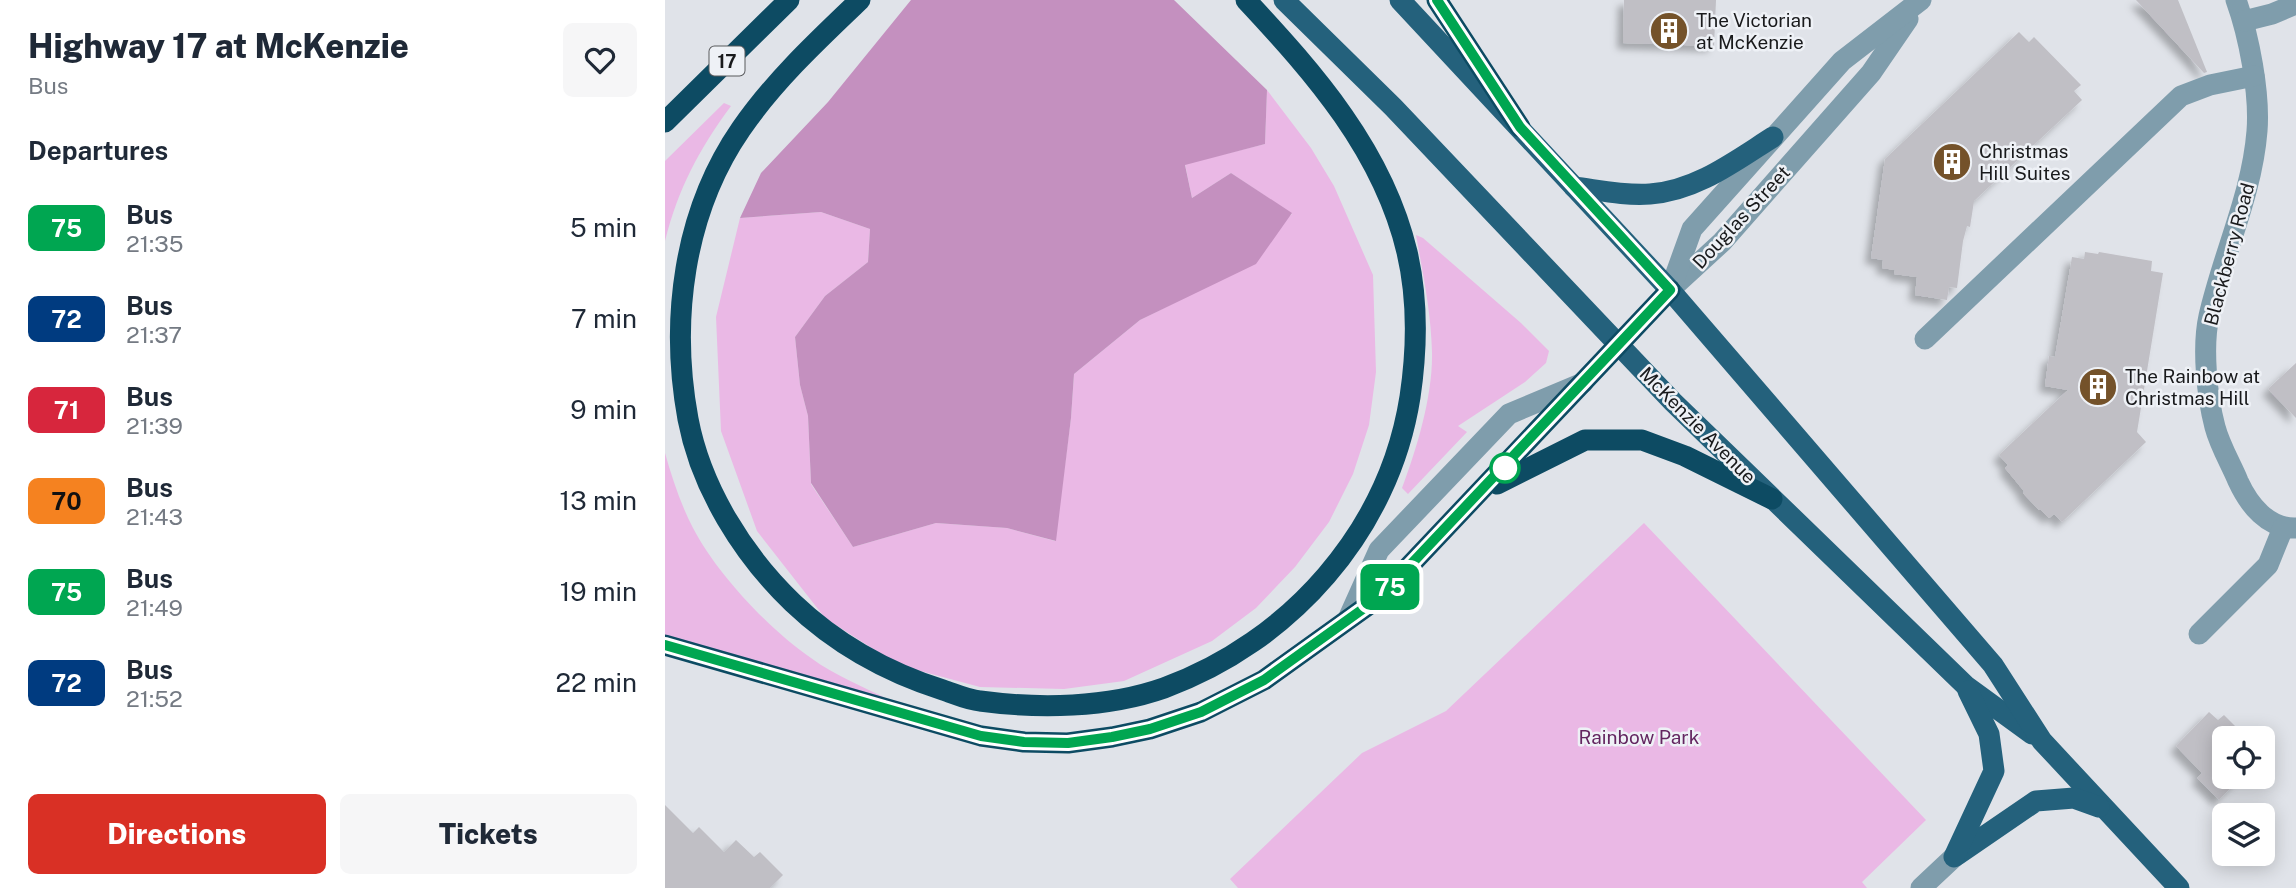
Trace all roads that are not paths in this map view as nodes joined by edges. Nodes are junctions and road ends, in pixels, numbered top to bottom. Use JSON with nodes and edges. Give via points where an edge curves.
{"nodes":[{"id":1,"x":789,"y":0,"type":"edge"},
{"id":2,"x":860,"y":0,"type":"edge"},
{"id":3,"x":1246,"y":0,"type":"edge"},
{"id":4,"x":1284,"y":0,"type":"edge"},
{"id":5,"x":1400,"y":0,"type":"edge"},
{"id":6,"x":1437,"y":0,"type":"edge"},
{"id":7,"x":2236,"y":0,"type":"edge"},
{"id":8,"x":1920,"y":1,"type":"edge"},
{"id":9,"x":2296,"y":4,"type":"edge"},
{"id":10,"x":2244,"y":20,"type":"junction"},
{"id":11,"x":2254,"y":76,"type":"junction"},
{"id":12,"x":665,"y":122,"type":"edge"},
{"id":13,"x":1520,"y":127,"type":"junction"},
{"id":14,"x":1773,"y":137,"type":"junction"},
{"id":15,"x":1574,"y":187,"type":"junction"},
{"id":16,"x":1670,"y":290,"type":"junction"},
{"id":17,"x":1925,"y":339,"type":"dead end"},
{"id":18,"x":1620,"y":345,"type":"junction"},
{"id":19,"x":1586,"y":381,"type":"junction"},
{"id":20,"x":1483,"y":491,"type":"junction"},
{"id":21,"x":1772,"y":499,"type":"junction"},
{"id":22,"x":2289,"y":528,"type":"edge"},
{"id":23,"x":1348,"y":620,"type":"junction"},
{"id":24,"x":2199,"y":634,"type":"dead end"},
{"id":25,"x":665,"y":645,"type":"edge"},
{"id":26,"x":1966,"y":686,"type":"junction"},
{"id":27,"x":2042,"y":741,"type":"junction"},
{"id":28,"x":2104,"y":809,"type":"junction"},
{"id":29,"x":1954,"y":856,"type":"junction"},
{"id":30,"x":1921,"y":888,"type":"edge"},
{"id":31,"x":2179,"y":888,"type":"edge"}],
"edges":[{"from":1,"to":12,"type":"highway","number":"17"},
{"from":2,"to":3,"type":"highway","via":[[783,77],[741,129],[715,174],[694,232],[679,326],[690,428],[709,482],[738,537],[770,581],[809,619],[854,651],[903,677],[976,701],[1051,706],[1161,689],[1222,662],[1269,631],[1340,561],[1388,477],[1405,427],[1414,367],[1415,309],[1408,255],[1395,211],[1371,158],[1329,94]]},
{"from":4,"to":18,"type":"main road","name":"McKenzie Avenue"},
{"from":5,"to":13,"type":"main road","name":"McKenzie Avenue"},
{"from":6,"to":13,"type":"highway"},
{"from":7,"to":10,"type":"street","name":"Blackberry Road"},
{"from":8,"to":14,"type":"street","name":"Douglas Street","via":[[1842,61]]},
{"from":8,"to":16,"type":"street","name":"Douglas Street","via":[[1871,73],[1721,242]]},
{"from":9,"to":10,"type":"street"},
{"from":10,"to":11,"type":"street","name":"Blackberry Road"},
{"from":11,"to":17,"type":"street","via":[[2181,96]]},
{"from":11,"to":22,"type":"street","name":"Blackberry Road","via":[[2257,130],[2252,166],[2208,319],[2206,371],[2215,428],[2245,495],[2269,522]]},
{"from":13,"to":15,"type":"main road","name":"McKenzie Avenue"},
{"from":14,"to":15,"type":"main road","via":[[1708,177],[1675,189],[1650,194]]},
{"from":14,"to":16,"type":"street","name":"Douglas Street","via":[[1692,229]]},
{"from":15,"to":16,"type":"main road","name":"McKenzie Avenue"},
{"from":16,"to":18,"type":"highway"},
{"from":16,"to":27,"type":"main road","name":"McKenzie Avenue","via":[[1993,665]]},
{"from":18,"to":19,"type":"highway"},
{"from":18,"to":21,"type":"main road","name":"McKenzie Avenue"},
{"from":19,"to":20,"type":"highway"},
{"from":19,"to":23,"type":"street","via":[[1509,414],[1379,550]]},
{"from":20,"to":21,"type":"highway","via":[[1585,440],[1642,440]]},
{"from":20,"to":23,"type":"highway","via":[[1381,596]]},
{"from":21,"to":26,"type":"main road","name":"McKenzie Avenue"},
{"from":22,"to":24,"type":"street","via":[[2268,565]]},
{"from":23,"to":25,"type":"highway","via":[[1264,680],[1201,712],[1150,729],[1068,743],[981,736]]},
{"from":26,"to":27,"type":"main road","name":"McKenzie Avenue"},
{"from":26,"to":29,"type":"main road","via":[[1989,734],[1994,771]]},
{"from":27,"to":28,"type":"main road","name":"McKenzie Avenue"},
{"from":28,"to":29,"type":"main road","via":[[2074,798],[2036,802]]},
{"from":28,"to":31,"type":"main road","name":"McKenzie Avenue"},
{"from":29,"to":30,"type":"street"}]}
